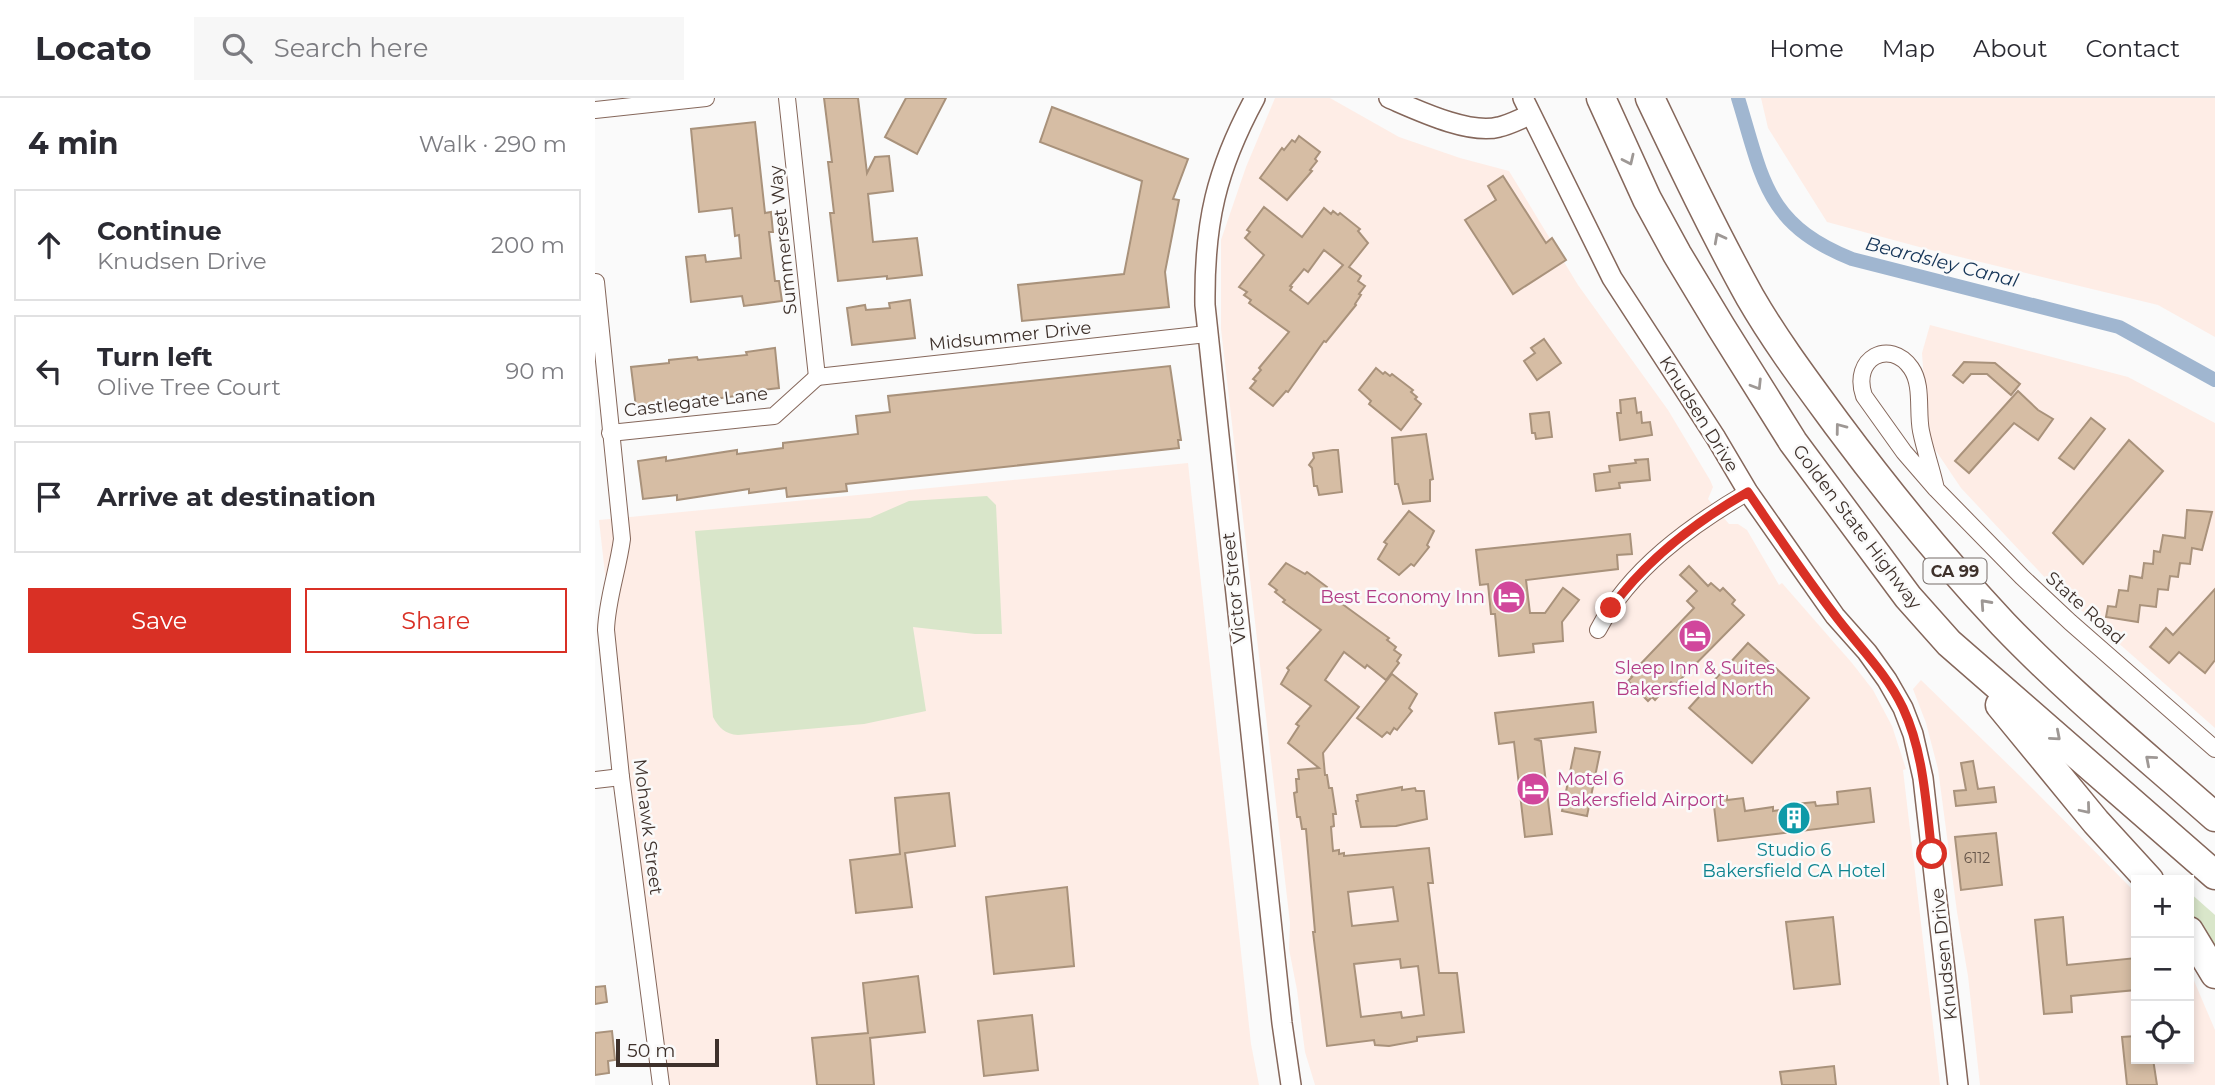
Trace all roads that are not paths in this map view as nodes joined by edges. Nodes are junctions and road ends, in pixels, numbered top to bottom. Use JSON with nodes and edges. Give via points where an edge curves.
{"nodes":[{"id":1,"x":706,"y":98,"type":"edge"},
{"id":2,"x":787,"y":98,"type":"edge"},
{"id":3,"x":1255,"y":98,"type":"edge"},
{"id":4,"x":1389,"y":98,"type":"edge"},
{"id":5,"x":1601,"y":98,"type":"edge"},
{"id":6,"x":1650,"y":98,"type":"edge"},
{"id":7,"x":1526,"y":107,"type":"edge"},
{"id":8,"x":595,"y":110,"type":"edge"},
{"id":9,"x":596,"y":282,"type":"edge"},
{"id":10,"x":1207,"y":334,"type":"junction"},
{"id":11,"x":817,"y":377,"type":"junction"},
{"id":12,"x":610,"y":433,"type":"junction"},
{"id":13,"x":1935,"y":489,"type":"junction"},
{"id":14,"x":1748,"y":492,"type":"junction"},
{"id":15,"x":1598,"y":630,"type":"dead end"},
{"id":16,"x":1949,"y":643,"type":"junction"},
{"id":17,"x":2215,"y":749,"type":"edge"},
{"id":18,"x":621,"y":777,"type":"junction"},
{"id":19,"x":595,"y":780,"type":"edge"},
{"id":20,"x":2210,"y":813,"type":"edge"},
{"id":21,"x":2145,"y":875,"type":"edge"},
{"id":22,"x":2215,"y":875,"type":"edge"},
{"id":23,"x":2193,"y":938,"type":"edge"},
{"id":24,"x":2215,"y":974,"type":"edge"},
{"id":25,"x":661,"y":1085,"type":"edge"},
{"id":26,"x":1291,"y":1085,"type":"edge"},
{"id":27,"x":1958,"y":1085,"type":"edge"}],
"edges":[{"from":1,"to":8,"type":"street"},
{"from":2,"to":11,"type":"street","name":"Summerset Way"},
{"from":3,"to":10,"type":"street","name":"Victor Street","via":[[1233,137],[1213,200],[1204,272]]},
{"from":4,"to":7,"type":"street","via":[[1483,129],[1498,128]]},
{"from":5,"to":16,"type":"highway","name":"Golden State Highway","number":"CA 99","one_way":true,"via":[[1677,254],[1793,442],[1908,597]]},
{"from":20,"to":6,"type":"highway","number":"CA 99","one_way":true,"via":[[2005,626],[1868,466],[1791,362],[1751,298]]},
{"from":7,"to":14,"type":"street","name":"Knudsen Drive","via":[[1612,278]]},
{"from":9,"to":12,"type":"street","name":"Mohawk Street"},
{"from":10,"to":11,"type":"street","name":"Midsummer Drive"},
{"from":10,"to":26,"type":"street","name":"Victor Street"},
{"from":11,"to":12,"type":"street","name":"Castlegate Lane","via":[[774,416]]},
{"from":12,"to":18,"type":"street","name":"Mohawk Street","via":[[622,540],[606,630]]},
{"from":13,"to":13,"type":"street","name":"State Road","via":[[1920,428],[1913,371],[1895,355],[1871,358],[1861,374],[1864,396]]},
{"from":13,"to":17,"type":"street","name":"State Road","via":[[2070,622]]},
{"from":14,"to":15,"type":"street","via":[[1684,533],[1653,560],[1624,591]]},
{"from":14,"to":27,"type":"street","name":"Knudsen Drive","via":[[1835,616],[1887,680],[1913,734],[1923,778]]},
{"from":16,"to":21,"type":"highway","one_way":true},
{"from":16,"to":22,"type":"highway","name":"Golden State Highway","number":"CA 99","one_way":true},
{"from":18,"to":19,"type":"street"},
{"from":18,"to":25,"type":"street","name":"Mohawk Street"},
{"from":23,"to":24,"type":"highway"}]}
